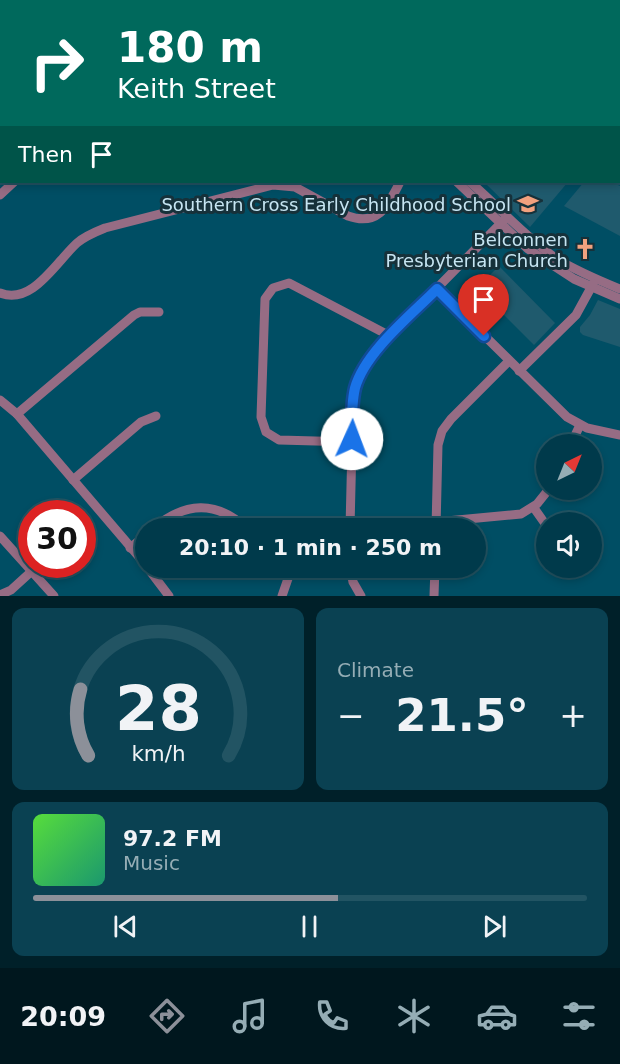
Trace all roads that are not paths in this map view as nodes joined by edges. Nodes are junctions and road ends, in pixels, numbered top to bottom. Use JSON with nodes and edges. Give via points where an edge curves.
{"nodes":[{"id":1,"x":13,"y":183,"type":"edge"},
{"id":2,"x":399,"y":183,"type":"edge"},
{"id":3,"x":458,"y":183,"type":"edge"},
{"id":4,"x":471,"y":183,"type":"edge"},
{"id":5,"x":0,"y":195,"type":"edge"},
{"id":6,"x":504,"y":221,"type":"junction"},
{"id":7,"x":593,"y":283,"type":"junction"},
{"id":8,"x":437,"y":289,"type":"junction"},
{"id":9,"x":620,"y":289,"type":"edge"},
{"id":10,"x":0,"y":293,"type":"edge"},
{"id":11,"x":620,"y":299,"type":"edge"},
{"id":12,"x":159,"y":312,"type":"dead end"},
{"id":13,"x":390,"y":336,"type":"junction"},
{"id":14,"x":509,"y":361,"type":"junction"},
{"id":15,"x":519,"y":371,"type":"junction"},
{"id":16,"x":0,"y":400,"type":"edge"},
{"id":17,"x":17,"y":414,"type":"junction"},
{"id":18,"x":156,"y":416,"type":"dead end"},
{"id":19,"x":580,"y":425,"type":"junction"},
{"id":20,"x":576,"y":434,"type":"edge"},
{"id":21,"x":620,"y":435,"type":"edge"},
{"id":22,"x":352,"y":442,"type":"junction"},
{"id":23,"x":73,"y":480,"type":"junction"},
{"id":24,"x":540,"y":500,"type":"edge"},
{"id":25,"x":534,"y":508,"type":"junction"},
{"id":26,"x":537,"y":512,"type":"edge"},
{"id":27,"x":168,"y":518,"type":"edge"},
{"id":28,"x":234,"y":518,"type":"edge"},
{"id":29,"x":350,"y":518,"type":"edge"},
{"id":30,"x":436,"y":518,"type":"edge"},
{"id":31,"x":486,"y":518,"type":"edge"},
{"id":32,"x":0,"y":536,"type":"edge"},
{"id":33,"x":135,"y":544,"type":"edge"},
{"id":34,"x":130,"y":548,"type":"junction"},
{"id":35,"x":135,"y":554,"type":"edge"},
{"id":36,"x":18,"y":555,"type":"edge"},
{"id":37,"x":24,"y":578,"type":"edge"},
{"id":38,"x":39,"y":578,"type":"edge"},
{"id":39,"x":155,"y":578,"type":"edge"},
{"id":40,"x":288,"y":578,"type":"edge"},
{"id":41,"x":352,"y":578,"type":"edge"},
{"id":42,"x":435,"y":578,"type":"edge"},
{"id":43,"x":0,"y":594,"type":"edge"},
{"id":44,"x":54,"y":596,"type":"edge"},
{"id":45,"x":168,"y":596,"type":"edge"},
{"id":46,"x":282,"y":596,"type":"edge"},
{"id":47,"x":361,"y":596,"type":"edge"},
{"id":48,"x":434,"y":596,"type":"edge"}],
"edges":[{"from":1,"to":5,"type":"street"},
{"from":2,"to":10,"type":"street","via":[[383,211],[368,219],[348,216],[295,187],[273,185],[105,228],[76,244],[27,292],[14,296]]},
{"from":3,"to":6,"type":"street"},
{"from":4,"to":6,"type":"street"},
{"from":6,"to":7,"type":"street"},
{"from":6,"to":8,"type":"street"},
{"from":7,"to":9,"type":"street"},
{"from":7,"to":11,"type":"street"},
{"from":7,"to":15,"type":"street","via":[[576,315]]},
{"from":8,"to":13,"type":"street"},
{"from":8,"to":14,"type":"street"},
{"from":12,"to":17,"type":"street","via":[[134,315]]},
{"from":13,"to":22,"type":"street","via":[[369,360],[356,387]]},
{"from":13,"to":22,"type":"street","via":[[289,283],[273,288],[265,299],[261,417],[266,432],[279,440]]},
{"from":14,"to":15,"type":"street"},
{"from":14,"to":30,"type":"street","via":[[442,431],[438,445]]},
{"from":15,"to":19,"type":"street","via":[[556,408]]},
{"from":16,"to":17,"type":"street"},
{"from":17,"to":23,"type":"street"},
{"from":18,"to":23,"type":"street","via":[[141,422]]},
{"from":19,"to":20,"type":"street"},
{"from":19,"to":21,"type":"street"},
{"from":22,"to":29,"type":"street"},
{"from":23,"to":34,"type":"street"},
{"from":24,"to":25,"type":"street"},
{"from":25,"to":26,"type":"street"},
{"from":25,"to":31,"type":"street"},
{"from":27,"to":28,"type":"street","via":[[198,507],[222,511]]},
{"from":32,"to":36,"type":"street"},
{"from":33,"to":34,"type":"street"},
{"from":34,"to":35,"type":"street"},
{"from":37,"to":43,"type":"street"},
{"from":38,"to":44,"type":"street"},
{"from":39,"to":45,"type":"street"},
{"from":40,"to":46,"type":"street"},
{"from":41,"to":47,"type":"street"},
{"from":42,"to":48,"type":"street"}]}
